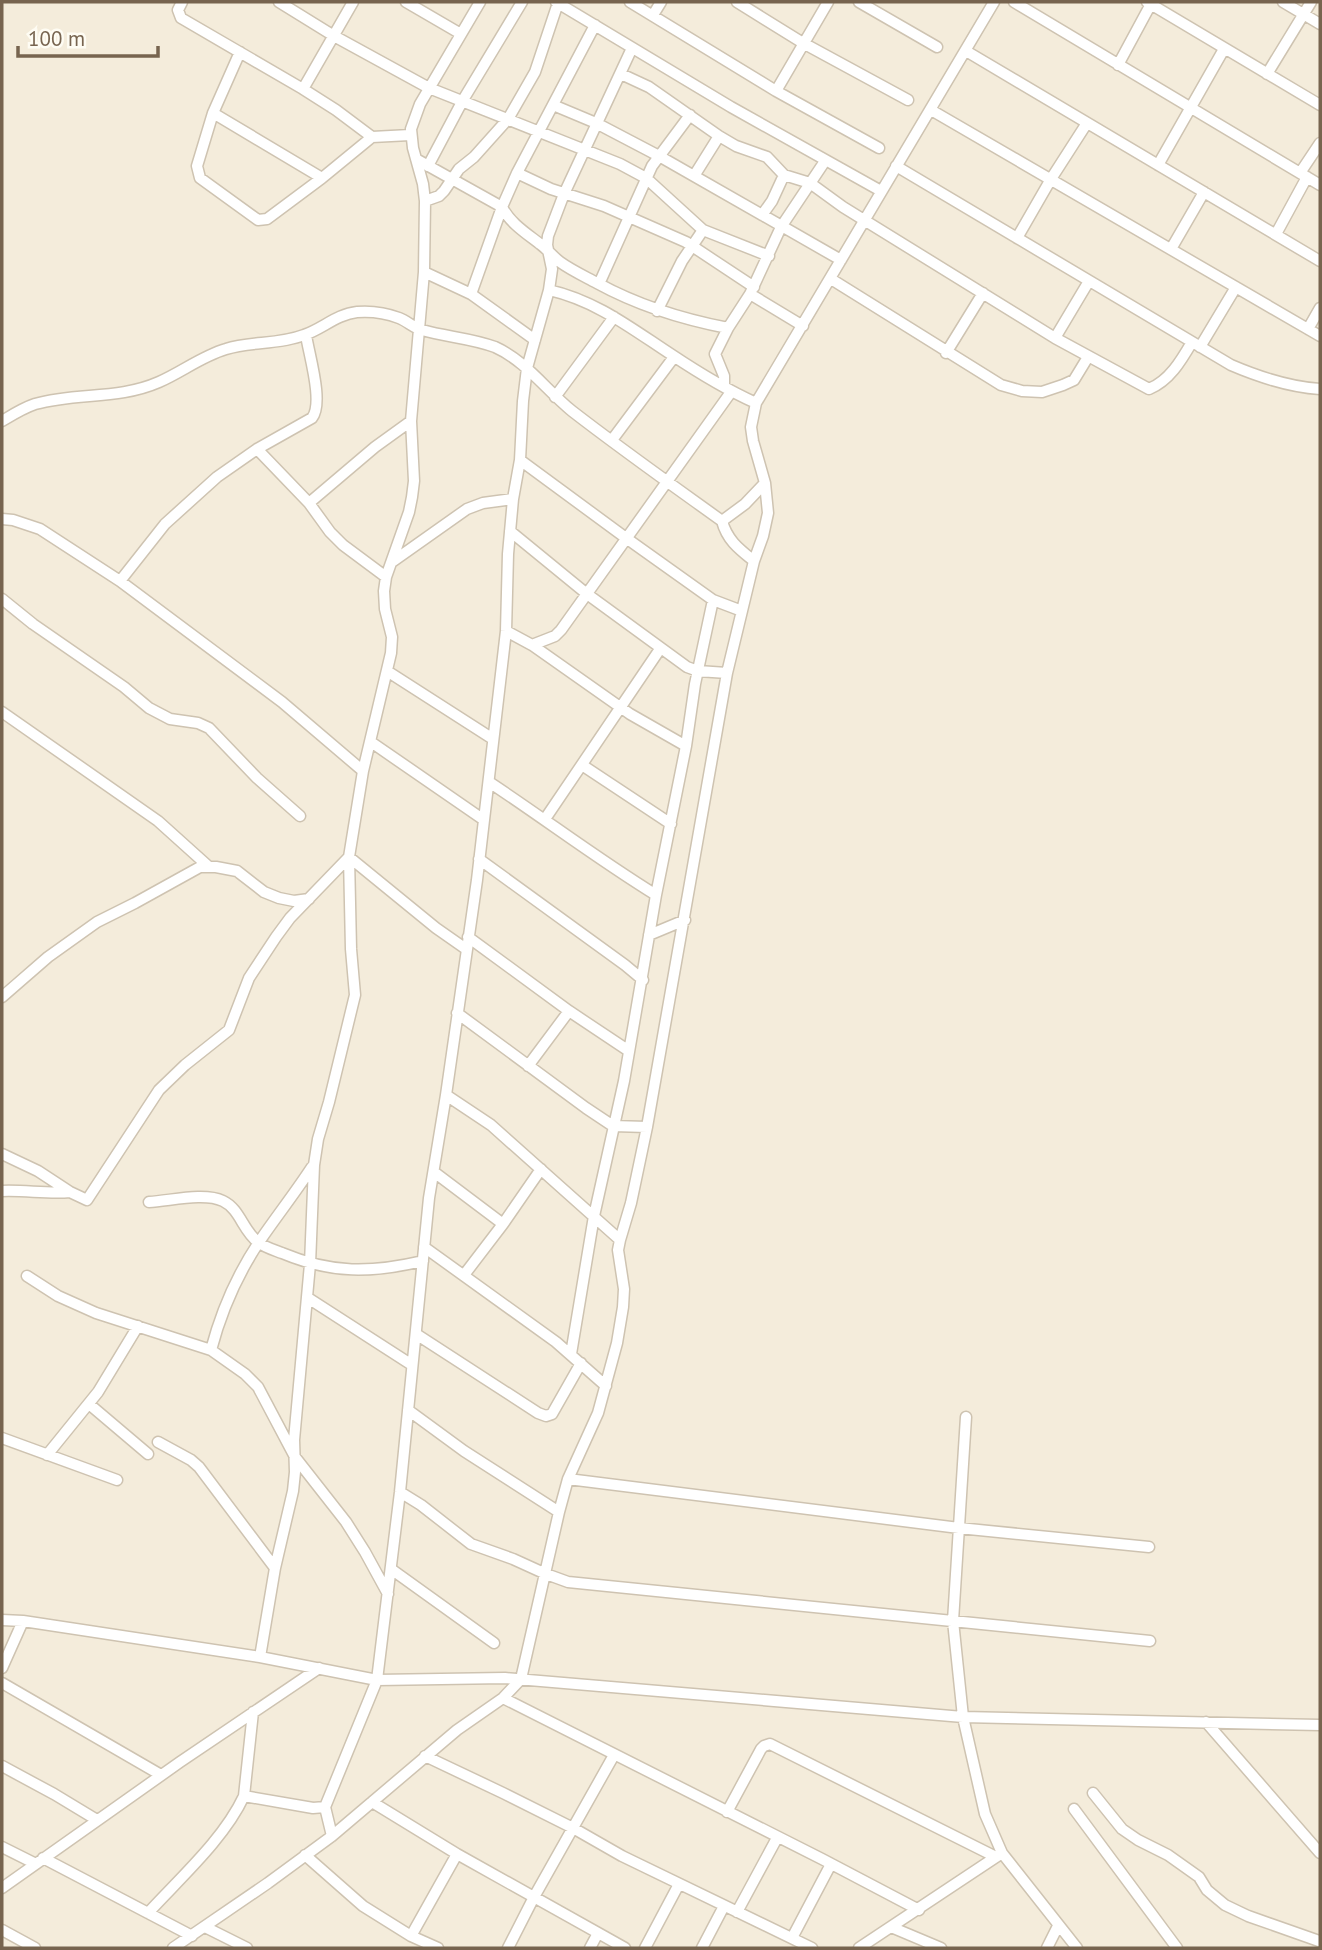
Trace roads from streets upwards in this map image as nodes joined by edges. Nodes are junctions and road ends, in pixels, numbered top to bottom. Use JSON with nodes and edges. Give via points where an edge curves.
{"nodes":[{"id":1,"x":182,"y":2,"type":"edge"},
{"id":2,"x":279,"y":2,"type":"edge"},
{"id":3,"x":353,"y":2,"type":"edge"},
{"id":4,"x":406,"y":2,"type":"edge"},
{"id":5,"x":480,"y":2,"type":"edge"},
{"id":6,"x":522,"y":2,"type":"edge"},
{"id":7,"x":557,"y":2,"type":"edge"},
{"id":8,"x":630,"y":2,"type":"edge"},
{"id":9,"x":661,"y":2,"type":"edge"},
{"id":10,"x":737,"y":2,"type":"edge"},
{"id":11,"x":828,"y":2,"type":"edge"},
{"id":12,"x":859,"y":2,"type":"edge"},
{"id":13,"x":994,"y":2,"type":"edge"},
{"id":14,"x":1014,"y":2,"type":"edge"},
{"id":15,"x":1150,"y":2,"type":"edge"},
{"id":16,"x":1283,"y":2,"type":"edge"},
{"id":17,"x":1311,"y":2,"type":"edge"},
{"id":18,"x":1304,"y":14,"type":"junction"},
{"id":19,"x":653,"y":15,"type":"junction"},
{"id":20,"x":1320,"y":24,"type":"edge"},
{"id":21,"x":595,"y":25,"type":"junction"},
{"id":22,"x":461,"y":34,"type":"junction"},
{"id":23,"x":334,"y":36,"type":"junction"},
{"id":24,"x":803,"y":43,"type":"junction"},
{"id":25,"x":937,"y":47,"type":"dead end"},
{"id":26,"x":632,"y":48,"type":"junction"},
{"id":27,"x":1224,"y":49,"type":"junction"},
{"id":28,"x":966,"y":51,"type":"junction"},
{"id":29,"x":240,"y":52,"type":"junction"},
{"id":30,"x":1118,"y":65,"type":"junction"},
{"id":31,"x":621,"y":74,"type":"junction"},
{"id":32,"x":1267,"y":74,"type":"junction"},
{"id":33,"x":429,"y":88,"type":"junction"},
{"id":34,"x":303,"y":89,"type":"junction"},
{"id":35,"x":776,"y":91,"type":"junction"},
{"id":36,"x":463,"y":100,"type":"junction"},
{"id":37,"x":908,"y":100,"type":"dead end"},
{"id":38,"x":553,"y":105,"type":"junction"},
{"id":39,"x":1320,"y":105,"type":"edge"},
{"id":40,"x":1190,"y":108,"type":"junction"},
{"id":41,"x":931,"y":110,"type":"junction"},
{"id":42,"x":213,"y":113,"type":"junction"},
{"id":43,"x":690,"y":116,"type":"junction"},
{"id":44,"x":508,"y":119,"type":"junction"},
{"id":45,"x":596,"y":122,"type":"junction"},
{"id":46,"x":1087,"y":122,"type":"junction"},
{"id":47,"x":538,"y":132,"type":"junction"},
{"id":48,"x":411,"y":135,"type":"junction"},
{"id":49,"x":372,"y":136,"type":"junction"},
{"id":50,"x":719,"y":136,"type":"junction"},
{"id":51,"x":1320,"y":143,"type":"edge"},
{"id":52,"x":879,"y":148,"type":"dead end"},
{"id":53,"x":584,"y":150,"type":"junction"},
{"id":54,"x":659,"y":156,"type":"junction"},
{"id":55,"x":416,"y":159,"type":"junction"},
{"id":56,"x":825,"y":161,"type":"junction"},
{"id":57,"x":1158,"y":165,"type":"junction"},
{"id":58,"x":428,"y":166,"type":"junction"},
{"id":59,"x":896,"y":166,"type":"junction"},
{"id":60,"x":517,"y":173,"type":"junction"},
{"id":61,"x":1304,"y":175,"type":"junction"},
{"id":62,"x":694,"y":176,"type":"junction"},
{"id":63,"x":784,"y":176,"type":"junction"},
{"id":64,"x":322,"y":178,"type":"junction"},
{"id":65,"x":646,"y":178,"type":"junction"},
{"id":66,"x":452,"y":179,"type":"junction"},
{"id":67,"x":1051,"y":179,"type":"junction"},
{"id":68,"x":810,"y":183,"type":"junction"},
{"id":69,"x":1320,"y":185,"type":"edge"},
{"id":70,"x":881,"y":191,"type":"junction"},
{"id":71,"x":1204,"y":192,"type":"junction"},
{"id":72,"x":564,"y":194,"type":"junction"},
{"id":73,"x":425,"y":201,"type":"junction"},
{"id":74,"x":502,"y":207,"type":"junction"},
{"id":75,"x":762,"y":215,"type":"junction"},
{"id":76,"x":628,"y":218,"type":"junction"},
{"id":77,"x":865,"y":221,"type":"junction"},
{"id":78,"x":781,"y":227,"type":"junction"},
{"id":79,"x":703,"y":230,"type":"junction"},
{"id":80,"x":1276,"y":234,"type":"junction"},
{"id":81,"x":1017,"y":238,"type":"junction"},
{"id":82,"x":692,"y":245,"type":"junction"},
{"id":83,"x":1171,"y":249,"type":"junction"},
{"id":84,"x":548,"y":250,"type":"junction"},
{"id":85,"x":769,"y":256,"type":"junction"},
{"id":86,"x":841,"y":260,"type":"junction"},
{"id":87,"x":1320,"y":261,"type":"edge"},
{"id":88,"x":424,"y":272,"type":"junction"},
{"id":89,"x":831,"y":279,"type":"junction"},
{"id":90,"x":1089,"y":281,"type":"junction"},
{"id":91,"x":599,"y":285,"type":"junction"},
{"id":92,"x":1236,"y":287,"type":"junction"},
{"id":93,"x":549,"y":290,"type":"junction"},
{"id":94,"x":752,"y":290,"type":"junction"},
{"id":95,"x":983,"y":293,"type":"junction"},
{"id":96,"x":471,"y":294,"type":"junction"},
{"id":97,"x":1320,"y":307,"type":"edge"},
{"id":98,"x":657,"y":311,"type":"junction"},
{"id":99,"x":614,"y":317,"type":"junction"},
{"id":100,"x":803,"y":326,"type":"junction"},
{"id":101,"x":728,"y":328,"type":"junction"},
{"id":102,"x":420,"y":329,"type":"junction"},
{"id":103,"x":1308,"y":329,"type":"junction"},
{"id":104,"x":306,"y":335,"type":"junction"},
{"id":105,"x":1320,"y":336,"type":"edge"},
{"id":106,"x":1055,"y":338,"type":"junction"},
{"id":107,"x":535,"y":340,"type":"junction"},
{"id":108,"x":1196,"y":345,"type":"junction"},
{"id":109,"x":946,"y":353,"type":"junction"},
{"id":110,"x":674,"y":357,"type":"junction"},
{"id":111,"x":1088,"y":357,"type":"junction"},
{"id":112,"x":527,"y":368,"type":"junction"},
{"id":113,"x":727,"y":389,"type":"junction"},
{"id":114,"x":1320,"y":389,"type":"edge"},
{"id":115,"x":555,"y":397,"type":"junction"},
{"id":116,"x":756,"y":403,"type":"junction"},
{"id":117,"x":2,"y":411,"type":"edge"},
{"id":118,"x":18,"y":412,"type":"junction"},
{"id":119,"x":2,"y":421,"type":"edge"},
{"id":120,"x":411,"y":421,"type":"junction"},
{"id":121,"x":612,"y":440,"type":"junction"},
{"id":122,"x":257,"y":449,"type":"junction"},
{"id":123,"x":520,"y":460,"type":"junction"},
{"id":124,"x":666,"y":481,"type":"junction"},
{"id":125,"x":765,"y":483,"type":"junction"},
{"id":126,"x":513,"y":499,"type":"junction"},
{"id":127,"x":309,"y":503,"type":"junction"},
{"id":128,"x":2,"y":519,"type":"edge"},
{"id":129,"x":722,"y":521,"type":"junction"},
{"id":130,"x":510,"y":531,"type":"junction"},
{"id":131,"x":626,"y":538,"type":"junction"},
{"id":132,"x":754,"y":561,"type":"junction"},
{"id":133,"x":392,"y":562,"type":"junction"},
{"id":134,"x":386,"y":577,"type":"junction"},
{"id":135,"x":120,"y":581,"type":"junction"},
{"id":136,"x":587,"y":594,"type":"junction"},
{"id":137,"x":2,"y":599,"type":"edge"},
{"id":138,"x":713,"y":600,"type":"junction"},
{"id":139,"x":742,"y":611,"type":"junction"},
{"id":140,"x":506,"y":631,"type":"junction"},
{"id":141,"x":532,"y":645,"type":"junction"},
{"id":142,"x":660,"y":649,"type":"junction"},
{"id":143,"x":387,"y":671,"type":"junction"},
{"id":144,"x":698,"y":671,"type":"junction"},
{"id":145,"x":727,"y":673,"type":"junction"},
{"id":146,"x":622,"y":708,"type":"junction"},
{"id":147,"x":2,"y":712,"type":"edge"},
{"id":148,"x":494,"y":739,"type":"junction"},
{"id":149,"x":371,"y":742,"type":"junction"},
{"id":150,"x":686,"y":746,"type":"junction"},
{"id":151,"x":582,"y":765,"type":"junction"},
{"id":152,"x":363,"y":771,"type":"junction"},
{"id":153,"x":489,"y":782,"type":"junction"},
{"id":154,"x":300,"y":816,"type":"dead end"},
{"id":155,"x":545,"y":818,"type":"junction"},
{"id":156,"x":484,"y":820,"type":"junction"},
{"id":157,"x":671,"y":824,"type":"junction"},
{"id":158,"x":349,"y":857,"type":"junction"},
{"id":159,"x":479,"y":859,"type":"junction"},
{"id":160,"x":208,"y":866,"type":"junction"},
{"id":161,"x":656,"y":895,"type":"junction"},
{"id":162,"x":309,"y":900,"type":"junction"},
{"id":163,"x":685,"y":920,"type":"junction"},
{"id":164,"x":649,"y":935,"type":"junction"},
{"id":165,"x":467,"y":943,"type":"junction"},
{"id":166,"x":643,"y":979,"type":"junction"},
{"id":167,"x":2,"y":998,"type":"edge"},
{"id":168,"x":569,"y":1011,"type":"junction"},
{"id":169,"x":457,"y":1013,"type":"junction"},
{"id":170,"x":629,"y":1051,"type":"junction"},
{"id":171,"x":528,"y":1066,"type":"junction"},
{"id":172,"x":446,"y":1095,"type":"junction"},
{"id":173,"x":613,"y":1126,"type":"junction"},
{"id":174,"x":647,"y":1127,"type":"junction"},
{"id":175,"x":2,"y":1154,"type":"edge"},
{"id":176,"x":314,"y":1165,"type":"junction"},
{"id":177,"x":541,"y":1169,"type":"junction"},
{"id":178,"x":434,"y":1172,"type":"junction"},
{"id":179,"x":2,"y":1191,"type":"edge"},
{"id":180,"x":70,"y":1192,"type":"junction"},
{"id":181,"x":149,"y":1202,"type":"dead end"},
{"id":182,"x":594,"y":1216,"type":"junction"},
{"id":183,"x":503,"y":1224,"type":"junction"},
{"id":184,"x":620,"y":1240,"type":"junction"},
{"id":185,"x":259,"y":1243,"type":"junction"},
{"id":186,"x":424,"y":1247,"type":"junction"},
{"id":187,"x":423,"y":1261,"type":"junction"},
{"id":188,"x":310,"y":1264,"type":"junction"},
{"id":189,"x":464,"y":1275,"type":"junction"},
{"id":190,"x":27,"y":1276,"type":"dead end"},
{"id":191,"x":308,"y":1298,"type":"junction"},
{"id":192,"x":138,"y":1326,"type":"junction"},
{"id":193,"x":416,"y":1334,"type":"junction"},
{"id":194,"x":211,"y":1350,"type":"junction"},
{"id":195,"x":571,"y":1354,"type":"junction"},
{"id":196,"x":581,"y":1363,"type":"junction"},
{"id":197,"x":412,"y":1365,"type":"junction"},
{"id":198,"x":606,"y":1386,"type":"junction"},
{"id":199,"x":89,"y":1404,"type":"junction"},
{"id":200,"x":408,"y":1410,"type":"junction"},
{"id":201,"x":965,"y":1417,"type":"dead end"},
{"id":202,"x":2,"y":1438,"type":"edge"},
{"id":203,"x":158,"y":1442,"type":"dead end"},
{"id":204,"x":148,"y":1454,"type":"dead end"},
{"id":205,"x":47,"y":1455,"type":"junction"},
{"id":206,"x":295,"y":1457,"type":"junction"},
{"id":207,"x":568,"y":1479,"type":"junction"},
{"id":208,"x":117,"y":1480,"type":"dead end"},
{"id":209,"x":400,"y":1492,"type":"junction"},
{"id":210,"x":559,"y":1512,"type":"junction"},
{"id":211,"x":959,"y":1528,"type":"junction"},
{"id":212,"x":1149,"y":1547,"type":"dead end"},
{"id":213,"x":275,"y":1568,"type":"junction"},
{"id":214,"x":391,"y":1569,"type":"junction"},
{"id":215,"x":546,"y":1574,"type":"junction"},
{"id":216,"x":388,"y":1594,"type":"junction"},
{"id":217,"x":2,"y":1620,"type":"edge"},
{"id":218,"x":23,"y":1621,"type":"junction"},
{"id":219,"x":953,"y":1621,"type":"junction"},
{"id":220,"x":1150,"y":1641,"type":"dead end"},
{"id":221,"x":494,"y":1643,"type":"dead end"},
{"id":222,"x":260,"y":1657,"type":"junction"},
{"id":223,"x":2,"y":1668,"type":"edge"},
{"id":224,"x":319,"y":1668,"type":"junction"},
{"id":225,"x":522,"y":1679,"type":"junction"},
{"id":226,"x":377,"y":1680,"type":"junction"},
{"id":227,"x":2,"y":1683,"type":"edge"},
{"id":228,"x":503,"y":1698,"type":"junction"},
{"id":229,"x":253,"y":1712,"type":"junction"},
{"id":230,"x":962,"y":1717,"type":"junction"},
{"id":231,"x":1206,"y":1723,"type":"junction"},
{"id":232,"x":1320,"y":1725,"type":"edge"},
{"id":233,"x":614,"y":1755,"type":"junction"},
{"id":234,"x":425,"y":1756,"type":"junction"},
{"id":235,"x":2,"y":1766,"type":"edge"},
{"id":236,"x":161,"y":1775,"type":"junction"},
{"id":237,"x":1093,"y":1793,"type":"dead end"},
{"id":238,"x":244,"y":1796,"type":"junction"},
{"id":239,"x":372,"y":1802,"type":"junction"},
{"id":240,"x":325,"y":1807,"type":"junction"},
{"id":241,"x":1074,"y":1809,"type":"dead end"},
{"id":242,"x":727,"y":1812,"type":"junction"},
{"id":243,"x":97,"y":1820,"type":"junction"},
{"id":244,"x":573,"y":1828,"type":"junction"},
{"id":245,"x":332,"y":1836,"type":"junction"},
{"id":246,"x":777,"y":1838,"type":"junction"},
{"id":247,"x":2,"y":1847,"type":"edge"},
{"id":248,"x":1320,"y":1853,"type":"edge"},
{"id":249,"x":457,"y":1854,"type":"junction"},
{"id":250,"x":305,"y":1855,"type":"junction"},
{"id":251,"x":999,"y":1855,"type":"junction"},
{"id":252,"x":39,"y":1861,"type":"junction"},
{"id":253,"x":831,"y":1864,"type":"junction"},
{"id":254,"x":679,"y":1884,"type":"junction"},
{"id":255,"x":2,"y":1888,"type":"edge"},
{"id":256,"x":534,"y":1897,"type":"junction"},
{"id":257,"x":724,"y":1906,"type":"junction"},
{"id":258,"x":919,"y":1910,"type":"junction"},
{"id":259,"x":737,"y":1912,"type":"junction"},
{"id":260,"x":148,"y":1913,"type":"junction"},
{"id":261,"x":1058,"y":1926,"type":"junction"},
{"id":262,"x":205,"y":1927,"type":"junction"},
{"id":263,"x":891,"y":1927,"type":"junction"},
{"id":264,"x":2,"y":1930,"type":"edge"},
{"id":265,"x":598,"y":1933,"type":"junction"},
{"id":266,"x":192,"y":1936,"type":"junction"},
{"id":267,"x":411,"y":1936,"type":"junction"},
{"id":268,"x":792,"y":1938,"type":"junction"},
{"id":269,"x":1320,"y":1941,"type":"edge"},
{"id":270,"x":35,"y":1948,"type":"edge"},
{"id":271,"x":173,"y":1948,"type":"edge"},
{"id":272,"x":247,"y":1948,"type":"edge"},
{"id":273,"x":438,"y":1948,"type":"edge"},
{"id":274,"x":508,"y":1948,"type":"edge"},
{"id":275,"x":590,"y":1948,"type":"edge"},
{"id":276,"x":625,"y":1948,"type":"edge"},
{"id":277,"x":645,"y":1948,"type":"edge"},
{"id":278,"x":702,"y":1948,"type":"edge"},
{"id":279,"x":811,"y":1948,"type":"edge"},
{"id":280,"x":859,"y":1948,"type":"edge"},
{"id":281,"x":941,"y":1948,"type":"edge"},
{"id":282,"x":1047,"y":1948,"type":"edge"},
{"id":283,"x":1077,"y":1948,"type":"edge"},
{"id":284,"x":1177,"y":1948,"type":"edge"},
{"id":285,"x":1308,"y":1948,"type":"edge"}],
"edges":[{"from":1,"to":29,"type":"street","via":[[181,18]]},
{"from":2,"to":23,"type":"street"},
{"from":3,"to":23,"type":"street"},
{"from":4,"to":22,"type":"street"},
{"from":5,"to":22,"type":"street"},
{"from":6,"to":36,"type":"street"},
{"from":7,"to":21,"type":"street"},
{"from":7,"to":44,"type":"street","via":[[535,72]]},
{"from":8,"to":19,"type":"street"},
{"from":9,"to":19,"type":"street"},
{"from":10,"to":24,"type":"street"},
{"from":11,"to":24,"type":"street"},
{"from":12,"to":25,"type":"street"},
{"from":13,"to":28,"type":"street"},
{"from":14,"to":30,"type":"street"},
{"from":15,"to":27,"type":"street"},
{"from":15,"to":30,"type":"street"},
{"from":16,"to":18,"type":"street"},
{"from":17,"to":18,"type":"street"},
{"from":18,"to":20,"type":"street"},
{"from":18,"to":32,"type":"street"},
{"from":19,"to":35,"type":"street"},
{"from":21,"to":26,"type":"street"},
{"from":21,"to":38,"type":"street"},
{"from":22,"to":33,"type":"street"},
{"from":23,"to":33,"type":"street"},
{"from":23,"to":34,"type":"street"},
{"from":24,"to":35,"type":"street"},
{"from":24,"to":37,"type":"street"},
{"from":26,"to":31,"type":"street"},
{"from":26,"to":56,"type":"street"},
{"from":27,"to":32,"type":"street"},
{"from":27,"to":40,"type":"street"},
{"from":28,"to":41,"type":"street"},
{"from":28,"to":46,"type":"street"},
{"from":29,"to":34,"type":"street"},
{"from":29,"to":42,"type":"street"},
{"from":30,"to":40,"type":"street"},
{"from":31,"to":43,"type":"street"},
{"from":31,"to":45,"type":"street"},
{"from":32,"to":39,"type":"street"},
{"from":33,"to":36,"type":"street"},
{"from":33,"to":48,"type":"street"},
{"from":34,"to":49,"type":"street"},
{"from":35,"to":52,"type":"street"},
{"from":36,"to":44,"type":"street"},
{"from":36,"to":58,"type":"street"},
{"from":38,"to":45,"type":"street"},
{"from":38,"to":47,"type":"street"},
{"from":40,"to":57,"type":"street"},
{"from":40,"to":61,"type":"street"},
{"from":41,"to":59,"type":"street"},
{"from":41,"to":67,"type":"street"},
{"from":42,"to":64,"type":"street"},
{"from":42,"to":64,"type":"street","via":[[198,174],[258,220],[267,219]]},
{"from":43,"to":50,"type":"street"},
{"from":43,"to":54,"type":"street"},
{"from":44,"to":47,"type":"street"},
{"from":44,"to":66,"type":"street"},
{"from":45,"to":53,"type":"street"},
{"from":45,"to":54,"type":"street"},
{"from":46,"to":57,"type":"street"},
{"from":46,"to":67,"type":"street"},
{"from":47,"to":53,"type":"street"},
{"from":47,"to":60,"type":"street"},
{"from":48,"to":49,"type":"street"},
{"from":48,"to":55,"type":"street"},
{"from":49,"to":64,"type":"street"},
{"from":50,"to":62,"type":"street"},
{"from":50,"to":63,"type":"street","via":[[767,158]]},
{"from":51,"to":61,"type":"street"},
{"from":53,"to":65,"type":"street"},
{"from":53,"to":72,"type":"street"},
{"from":54,"to":62,"type":"street"},
{"from":54,"to":65,"type":"street"},
{"from":55,"to":58,"type":"street"},
{"from":55,"to":73,"type":"street"},
{"from":56,"to":68,"type":"street"},
{"from":56,"to":70,"type":"street"},
{"from":57,"to":71,"type":"street"},
{"from":58,"to":66,"type":"street"},
{"from":59,"to":70,"type":"street"},
{"from":59,"to":81,"type":"street"},
{"from":60,"to":72,"type":"street"},
{"from":60,"to":74,"type":"street"},
{"from":61,"to":69,"type":"street"},
{"from":61,"to":80,"type":"street"},
{"from":62,"to":75,"type":"street"},
{"from":63,"to":68,"type":"street"},
{"from":63,"to":75,"type":"street"},
{"from":65,"to":76,"type":"street"},
{"from":65,"to":79,"type":"street"},
{"from":66,"to":73,"type":"street","via":[[439,196]]},
{"from":66,"to":74,"type":"street"},
{"from":67,"to":81,"type":"street"},
{"from":67,"to":83,"type":"street"},
{"from":68,"to":77,"type":"street"},
{"from":68,"to":78,"type":"street"},
{"from":70,"to":77,"type":"street"},
{"from":71,"to":80,"type":"street"},
{"from":71,"to":83,"type":"street"},
{"from":72,"to":76,"type":"street"},
{"from":72,"to":84,"type":"street","via":[[548,236]]},
{"from":73,"to":88,"type":"street"},
{"from":74,"to":84,"type":"street","via":[[509,220]]},
{"from":74,"to":96,"type":"street"},
{"from":75,"to":78,"type":"street"},
{"from":76,"to":82,"type":"street"},
{"from":76,"to":91,"type":"street"},
{"from":77,"to":86,"type":"street"},
{"from":77,"to":95,"type":"street"},
{"from":78,"to":85,"type":"street"},
{"from":78,"to":86,"type":"street"},
{"from":79,"to":82,"type":"street"},
{"from":79,"to":85,"type":"street"},
{"from":80,"to":87,"type":"street"},
{"from":81,"to":90,"type":"street"},
{"from":82,"to":94,"type":"street"},
{"from":82,"to":98,"type":"street"},
{"from":83,"to":92,"type":"street"},
{"from":84,"to":91,"type":"street"},
{"from":84,"to":93,"type":"street"},
{"from":85,"to":94,"type":"street"},
{"from":86,"to":89,"type":"street"},
{"from":88,"to":96,"type":"street"},
{"from":88,"to":102,"type":"street"},
{"from":89,"to":100,"type":"street"},
{"from":89,"to":109,"type":"street"},
{"from":90,"to":106,"type":"street"},
{"from":90,"to":108,"type":"street"},
{"from":91,"to":98,"type":"street"},
{"from":92,"to":103,"type":"street"},
{"from":92,"to":108,"type":"street"},
{"from":93,"to":99,"type":"street"},
{"from":93,"to":107,"type":"street"},
{"from":94,"to":100,"type":"street"},
{"from":94,"to":101,"type":"street"},
{"from":95,"to":106,"type":"street"},
{"from":95,"to":109,"type":"street"},
{"from":96,"to":107,"type":"street"},
{"from":97,"to":103,"type":"street"},
{"from":98,"to":101,"type":"street"},
{"from":99,"to":110,"type":"street"},
{"from":99,"to":115,"type":"street"},
{"from":100,"to":116,"type":"street"},
{"from":101,"to":113,"type":"street","via":[[715,354]]},
{"from":102,"to":104,"type":"street","via":[[400,318],[354,312]]},
{"from":102,"to":112,"type":"street","via":[[496,348]]},
{"from":102,"to":120,"type":"street"},
{"from":103,"to":105,"type":"street"},
{"from":104,"to":118,"type":"street","via":[[224,349],[161,382],[129,392],[47,401]]},
{"from":104,"to":122,"type":"street","via":[[316,414]]},
{"from":106,"to":111,"type":"street"},
{"from":107,"to":112,"type":"street"},
{"from":108,"to":111,"type":"street","via":[[1161,384],[1149,389]]},
{"from":108,"to":114,"type":"street","via":[[1256,376]]},
{"from":109,"to":111,"type":"street","via":[[1001,385],[1042,392],[1074,380]]},
{"from":110,"to":113,"type":"street"},
{"from":110,"to":121,"type":"street"},
{"from":112,"to":115,"type":"street"},
{"from":112,"to":123,"type":"street"},
{"from":113,"to":116,"type":"street"},
{"from":113,"to":124,"type":"street"},
{"from":115,"to":121,"type":"street"},
{"from":116,"to":125,"type":"street","via":[[751,427]]},
{"from":117,"to":118,"type":"street"},
{"from":118,"to":119,"type":"street"},
{"from":120,"to":127,"type":"street"},
{"from":120,"to":133,"type":"street","via":[[412,497]]},
{"from":121,"to":124,"type":"street"},
{"from":122,"to":127,"type":"street"},
{"from":122,"to":135,"type":"street","via":[[217,477],[165,524]]},
{"from":123,"to":126,"type":"street"},
{"from":123,"to":131,"type":"street"},
{"from":124,"to":129,"type":"street"},
{"from":124,"to":131,"type":"street"},
{"from":125,"to":129,"type":"street"},
{"from":125,"to":132,"type":"street","via":[[768,513]]},
{"from":126,"to":130,"type":"street"},
{"from":126,"to":133,"type":"street","via":[[467,509]]},
{"from":127,"to":134,"type":"street","via":[[343,545]]},
{"from":128,"to":135,"type":"street","via":[[40,529]]},
{"from":129,"to":132,"type":"street","via":[[729,539]]},
{"from":130,"to":136,"type":"street"},
{"from":130,"to":140,"type":"street"},
{"from":131,"to":136,"type":"street"},
{"from":131,"to":138,"type":"street"},
{"from":132,"to":139,"type":"street"},
{"from":133,"to":134,"type":"street"},
{"from":134,"to":143,"type":"street","via":[[384,608],[391,637]]},
{"from":135,"to":152,"type":"street","via":[[282,702]]},
{"from":136,"to":141,"type":"street","via":[[555,636]]},
{"from":136,"to":142,"type":"street"},
{"from":137,"to":154,"type":"street","via":[[149,708],[170,719],[209,728]]},
{"from":138,"to":139,"type":"street"},
{"from":138,"to":144,"type":"street"},
{"from":139,"to":145,"type":"street"},
{"from":140,"to":141,"type":"street"},
{"from":140,"to":148,"type":"street"},
{"from":141,"to":146,"type":"street"},
{"from":142,"to":144,"type":"street"},
{"from":142,"to":146,"type":"street"},
{"from":143,"to":148,"type":"street"},
{"from":143,"to":149,"type":"street"},
{"from":144,"to":145,"type":"street"},
{"from":144,"to":150,"type":"street"},
{"from":145,"to":163,"type":"street"},
{"from":146,"to":150,"type":"street"},
{"from":146,"to":151,"type":"street"},
{"from":147,"to":160,"type":"street","via":[[158,821]]},
{"from":148,"to":153,"type":"street"},
{"from":149,"to":152,"type":"street"},
{"from":149,"to":156,"type":"street"},
{"from":150,"to":157,"type":"street"},
{"from":151,"to":155,"type":"street"},
{"from":151,"to":157,"type":"street"},
{"from":152,"to":158,"type":"street"},
{"from":153,"to":155,"type":"street"},
{"from":153,"to":156,"type":"street"},
{"from":155,"to":161,"type":"street"},
{"from":156,"to":159,"type":"street"},
{"from":157,"to":161,"type":"street"},
{"from":158,"to":162,"type":"street"},
{"from":158,"to":165,"type":"street","via":[[410,908]]},
{"from":158,"to":176,"type":"street","via":[[355,995]]},
{"from":159,"to":165,"type":"street"},
{"from":159,"to":166,"type":"street"},
{"from":160,"to":162,"type":"street","via":[[237,871],[279,898]]},
{"from":160,"to":167,"type":"street","via":[[97,922]]},
{"from":161,"to":164,"type":"street"},
{"from":162,"to":180,"type":"street","via":[[290,918],[249,978],[229,1030],[159,1090],[87,1200]]},
{"from":163,"to":164,"type":"street"},
{"from":163,"to":174,"type":"street"},
{"from":164,"to":166,"type":"street"},
{"from":165,"to":168,"type":"street"},
{"from":165,"to":169,"type":"street"},
{"from":166,"to":170,"type":"street"},
{"from":168,"to":170,"type":"street"},
{"from":168,"to":171,"type":"street"},
{"from":169,"to":171,"type":"street"},
{"from":169,"to":172,"type":"street"},
{"from":170,"to":173,"type":"street"},
{"from":171,"to":173,"type":"street"},
{"from":172,"to":177,"type":"street","via":[[491,1125]]},
{"from":172,"to":178,"type":"street"},
{"from":173,"to":174,"type":"street"},
{"from":173,"to":182,"type":"street"},
{"from":174,"to":184,"type":"street"},
{"from":175,"to":180,"type":"street"},
{"from":176,"to":185,"type":"street"},
{"from":176,"to":188,"type":"street"},
{"from":177,"to":182,"type":"street"},
{"from":177,"to":183,"type":"street"},
{"from":178,"to":183,"type":"street"},
{"from":178,"to":186,"type":"street"},
{"from":179,"to":180,"type":"street"},
{"from":181,"to":185,"type":"street","via":[[200,1197],[223,1201]]},
{"from":182,"to":184,"type":"street"},
{"from":182,"to":195,"type":"street"},
{"from":183,"to":189,"type":"street"},
{"from":184,"to":198,"type":"street","via":[[623,1307]]},
{"from":185,"to":188,"type":"street"},
{"from":185,"to":194,"type":"street","via":[[229,1298]]},
{"from":186,"to":187,"type":"street"},
{"from":186,"to":189,"type":"street"},
{"from":187,"to":188,"type":"street","via":[[373,1270]]},
{"from":187,"to":193,"type":"street"},
{"from":188,"to":191,"type":"street"},
{"from":189,"to":195,"type":"street"},
{"from":190,"to":192,"type":"street","via":[[58,1296]]},
{"from":191,"to":197,"type":"street"},
{"from":191,"to":206,"type":"street"},
{"from":192,"to":194,"type":"street"},
{"from":192,"to":199,"type":"street"},
{"from":193,"to":196,"type":"street","via":[[546,1416],[552,1414]]},
{"from":193,"to":197,"type":"street"},
{"from":194,"to":206,"type":"street","via":[[258,1387]]},
{"from":195,"to":196,"type":"street"},
{"from":196,"to":198,"type":"street"},
{"from":197,"to":200,"type":"street"},
{"from":198,"to":207,"type":"street"},
{"from":199,"to":204,"type":"street"},
{"from":199,"to":205,"type":"street"},
{"from":200,"to":209,"type":"street"},
{"from":200,"to":210,"type":"street"},
{"from":201,"to":211,"type":"street"},
{"from":202,"to":205,"type":"street"},
{"from":203,"to":213,"type":"street","via":[[200,1467]]},
{"from":205,"to":208,"type":"street"},
{"from":206,"to":213,"type":"street","via":[[293,1491]]},
{"from":206,"to":216,"type":"street","via":[[346,1522]]},
{"from":207,"to":210,"type":"street"},
{"from":207,"to":211,"type":"street"},
{"from":209,"to":214,"type":"street"},
{"from":209,"to":215,"type":"street","via":[[471,1544]]},
{"from":210,"to":215,"type":"street"},
{"from":211,"to":212,"type":"street"},
{"from":211,"to":219,"type":"street"},
{"from":213,"to":222,"type":"street"},
{"from":214,"to":216,"type":"street"},
{"from":214,"to":221,"type":"street"},
{"from":215,"to":219,"type":"street","via":[[568,1582]]},
{"from":215,"to":225,"type":"street"},
{"from":216,"to":226,"type":"street"},
{"from":217,"to":218,"type":"street"},
{"from":218,"to":222,"type":"street"},
{"from":218,"to":223,"type":"street"},
{"from":219,"to":220,"type":"street"},
{"from":219,"to":230,"type":"street"},
{"from":222,"to":224,"type":"street"},
{"from":224,"to":226,"type":"street"},
{"from":224,"to":229,"type":"street"},
{"from":225,"to":226,"type":"street"},
{"from":225,"to":228,"type":"street"},
{"from":225,"to":230,"type":"street"},
{"from":226,"to":240,"type":"street"},
{"from":227,"to":236,"type":"street"},
{"from":228,"to":233,"type":"street"},
{"from":228,"to":234,"type":"street"},
{"from":229,"to":236,"type":"street"},
{"from":229,"to":238,"type":"street"},
{"from":230,"to":231,"type":"street"},
{"from":230,"to":251,"type":"street"},
{"from":231,"to":232,"type":"street"},
{"from":231,"to":248,"type":"street"},
{"from":233,"to":242,"type":"street"},
{"from":233,"to":244,"type":"street"},
{"from":234,"to":239,"type":"street"},
{"from":234,"to":244,"type":"street"},
{"from":235,"to":243,"type":"street"},
{"from":236,"to":243,"type":"street"},
{"from":237,"to":269,"type":"street","via":[[1122,1829],[1199,1877],[1226,1905]]},
{"from":238,"to":240,"type":"street"},
{"from":238,"to":260,"type":"street","via":[[208,1847]]},
{"from":239,"to":245,"type":"street"},
{"from":239,"to":249,"type":"street"},
{"from":240,"to":245,"type":"street"},
{"from":241,"to":284,"type":"street"},
{"from":242,"to":246,"type":"street"},
{"from":242,"to":251,"type":"street","via":[[761,1749],[770,1744]]},
{"from":243,"to":252,"type":"street"},
{"from":244,"to":254,"type":"street"},
{"from":244,"to":256,"type":"street"},
{"from":245,"to":250,"type":"street"},
{"from":246,"to":253,"type":"street"},
{"from":246,"to":259,"type":"street"},
{"from":247,"to":252,"type":"street"},
{"from":249,"to":256,"type":"street"},
{"from":249,"to":267,"type":"street"},
{"from":250,"to":262,"type":"street"},
{"from":250,"to":267,"type":"street","via":[[363,1906]]},
{"from":251,"to":258,"type":"street"},
{"from":251,"to":261,"type":"street"},
{"from":252,"to":255,"type":"street"},
{"from":252,"to":260,"type":"street"},
{"from":253,"to":258,"type":"street"},
{"from":253,"to":268,"type":"street"},
{"from":254,"to":257,"type":"street"},
{"from":254,"to":277,"type":"street"},
{"from":256,"to":265,"type":"street"},
{"from":256,"to":274,"type":"street"},
{"from":257,"to":259,"type":"street"},
{"from":257,"to":278,"type":"street"},
{"from":258,"to":263,"type":"street"},
{"from":259,"to":268,"type":"street"},
{"from":260,"to":266,"type":"street"},
{"from":261,"to":282,"type":"street"},
{"from":261,"to":283,"type":"street"},
{"from":262,"to":266,"type":"street"},
{"from":262,"to":272,"type":"street"},
{"from":263,"to":280,"type":"street"},
{"from":263,"to":281,"type":"street"},
{"from":264,"to":270,"type":"street"},
{"from":265,"to":275,"type":"street"},
{"from":265,"to":276,"type":"street"},
{"from":266,"to":271,"type":"street"},
{"from":267,"to":273,"type":"street"},
{"from":268,"to":279,"type":"street"},
{"from":269,"to":285,"type":"street"}]}
